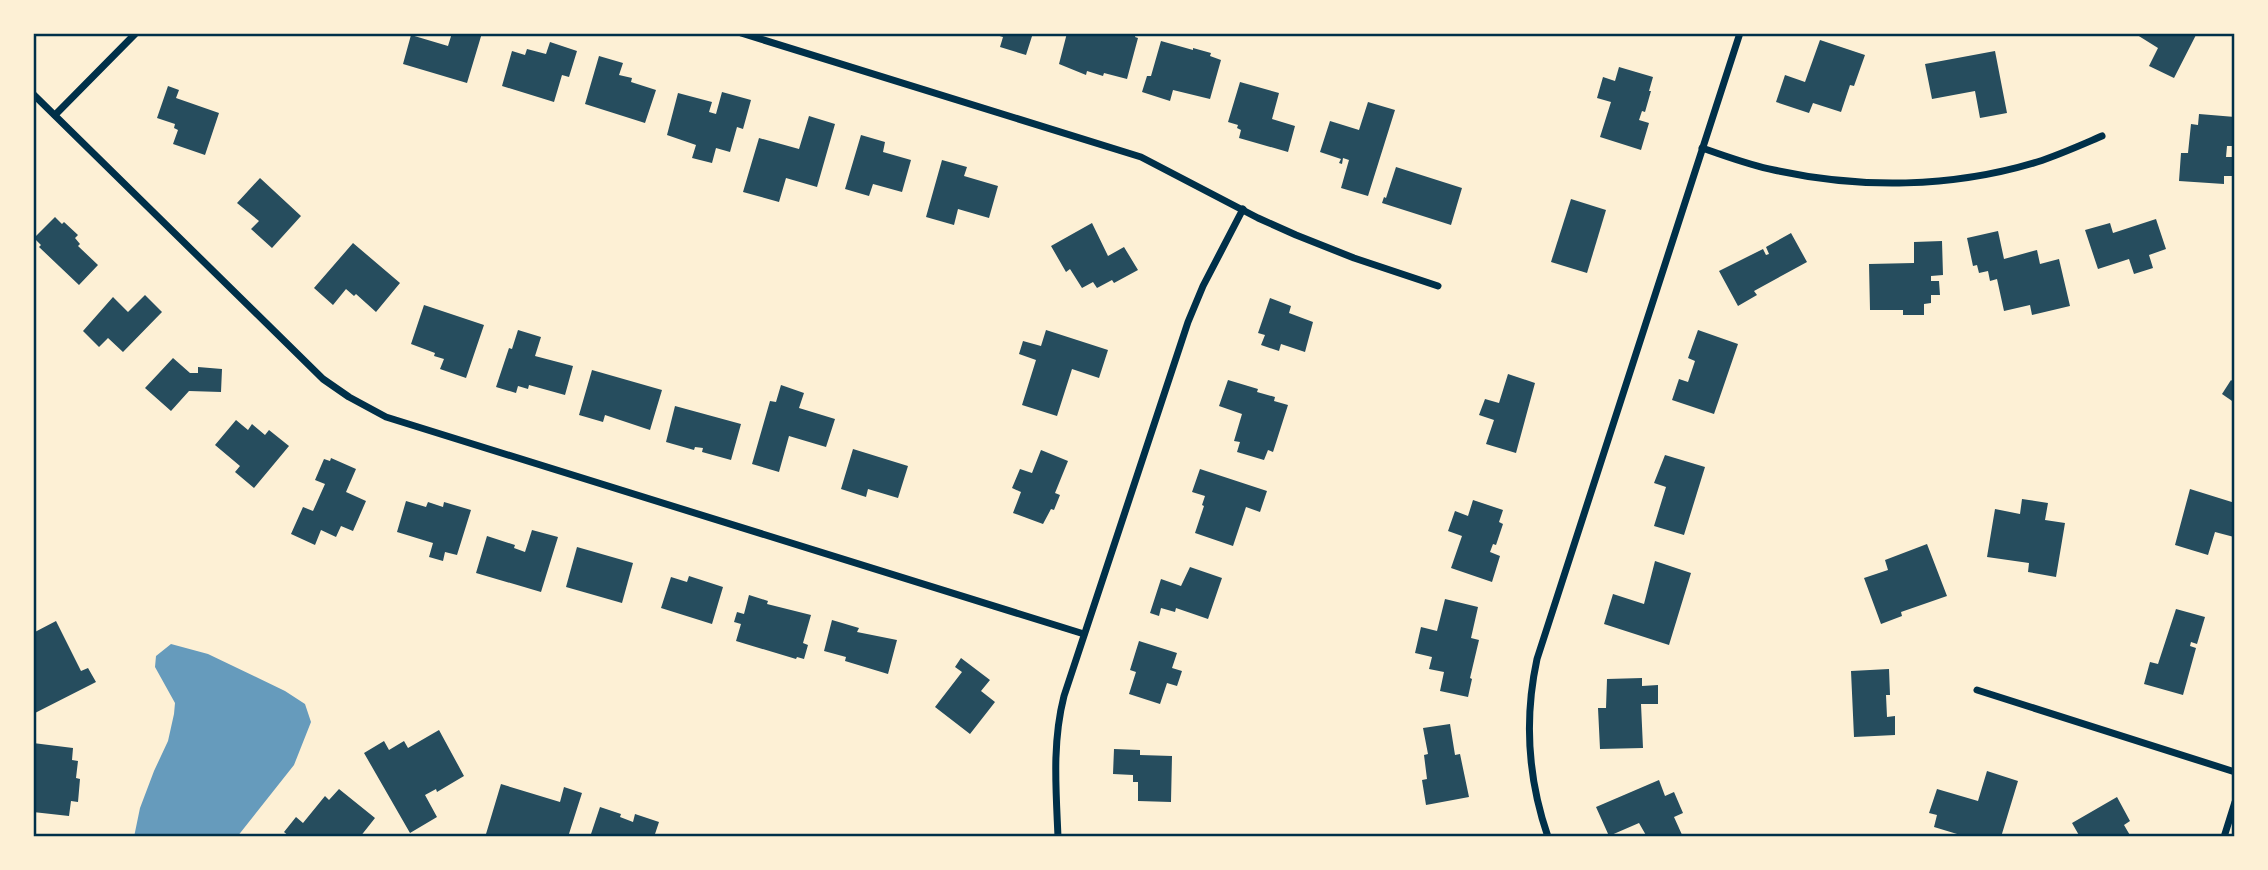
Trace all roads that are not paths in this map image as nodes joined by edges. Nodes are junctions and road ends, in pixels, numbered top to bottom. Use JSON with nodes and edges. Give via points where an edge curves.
{"nodes":[{"id":1,"x":135,"y":33,"type":"edge"},
{"id":2,"x":741,"y":33,"type":"edge"},
{"id":3,"x":1740,"y":33,"type":"edge"},
{"id":4,"x":33,"y":94,"type":"edge"},
{"id":5,"x":55,"y":115,"type":"junction"},
{"id":6,"x":2102,"y":136,"type":"dead end"},
{"id":7,"x":1702,"y":148,"type":"junction"},
{"id":8,"x":1243,"y":209,"type":"junction"},
{"id":9,"x":1438,"y":286,"type":"dead end"},
{"id":10,"x":1084,"y":634,"type":"junction"},
{"id":11,"x":1976,"y":690,"type":"dead end"},
{"id":12,"x":2235,"y":772,"type":"edge"},
{"id":13,"x":2235,"y":802,"type":"edge"},
{"id":14,"x":1058,"y":837,"type":"edge"},
{"id":15,"x":1549,"y":837,"type":"edge"},
{"id":16,"x":2224,"y":837,"type":"edge"}],
"edges":[{"from":1,"to":5,"type":"street"},
{"from":2,"to":8,"type":"street","via":[[1141,157]]},
{"from":3,"to":7,"type":"street"},
{"from":4,"to":5,"type":"street"},
{"from":5,"to":10,"type":"street","via":[[323,379],[386,417]]},
{"from":6,"to":7,"type":"street","via":[[2039,162],[1919,183],[1819,178],[1764,168]]},
{"from":7,"to":15,"type":"street","via":[[1538,659],[1530,707],[1530,753]]},
{"from":8,"to":9,"type":"street","via":[[1354,258]]},
{"from":8,"to":10,"type":"street","via":[[1188,322]]},
{"from":10,"to":14,"type":"street","via":[[1057,732]]},
{"from":11,"to":12,"type":"street"},
{"from":13,"to":16,"type":"street"}]}
